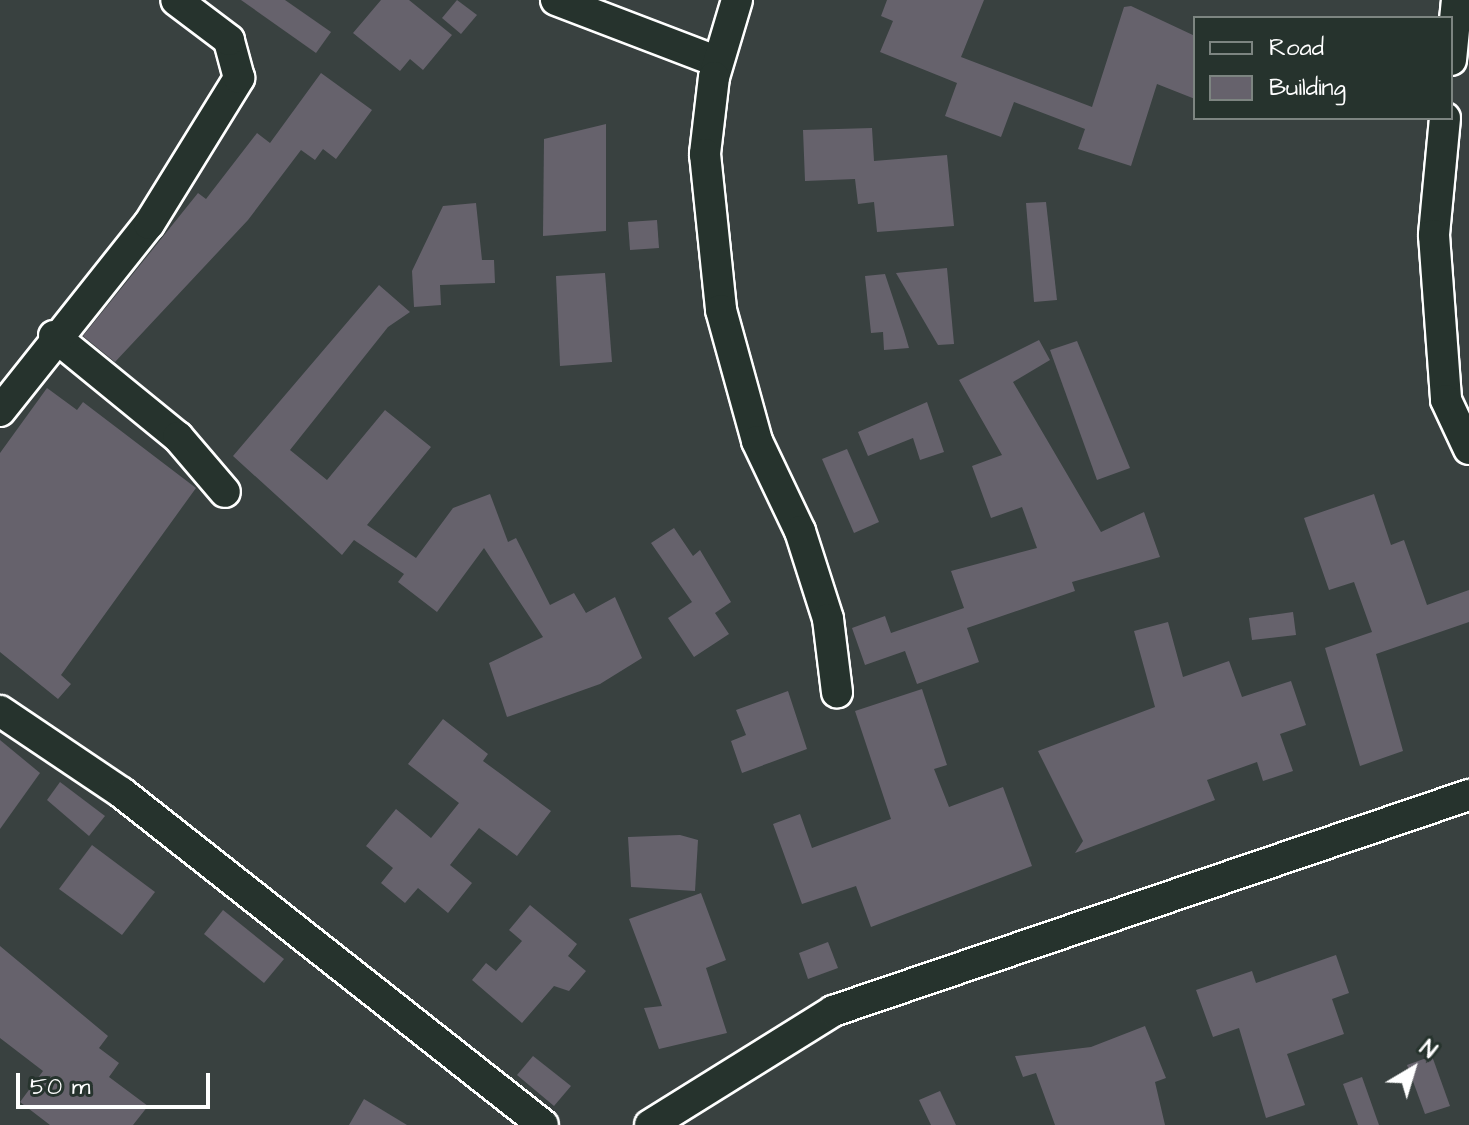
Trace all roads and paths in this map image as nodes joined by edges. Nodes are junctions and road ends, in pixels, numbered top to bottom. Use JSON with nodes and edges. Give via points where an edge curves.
{"nodes":[{"id":1,"x":176,"y":0,"type":"edge"},
{"id":2,"x":556,"y":0,"type":"edge"},
{"id":3,"x":737,"y":0,"type":"edge"},
{"id":4,"x":1457,"y":0,"type":"edge"},
{"id":5,"x":1453,"y":40,"type":"edge"},
{"id":6,"x":718,"y":62,"type":"junction"},
{"id":7,"x":1445,"y":120,"type":"edge"},
{"id":8,"x":54,"y":336,"type":"junction"},
{"id":9,"x":0,"y":411,"type":"edge"},
{"id":10,"x":1469,"y":449,"type":"edge"},
{"id":11,"x":225,"y":492,"type":"dead end"},
{"id":12,"x":837,"y":692,"type":"dead end"},
{"id":13,"x":0,"y":711,"type":"edge"},
{"id":14,"x":1469,"y":795,"type":"edge"},
{"id":15,"x":543,"y":1125,"type":"edge"},
{"id":16,"x":650,"y":1125,"type":"edge"}],
"edges":[{"from":1,"to":8,"type":"street","via":[[229,40],[239,78],[149,224]]},
{"from":2,"to":6,"type":"street"},
{"from":3,"to":6,"type":"street"},
{"from":4,"to":5,"type":"street"},
{"from":6,"to":12,"type":"street","via":[[705,154],[721,310],[757,441],[800,531],[828,619]]},
{"from":7,"to":10,"type":"street","via":[[1435,250],[1446,400]]},
{"from":8,"to":9,"type":"street"},
{"from":8,"to":11,"type":"street","via":[[178,437]]},
{"from":13,"to":15,"type":"street","via":[[122,793]]},
{"from":14,"to":16,"type":"street","via":[[833,1011]]}]}
